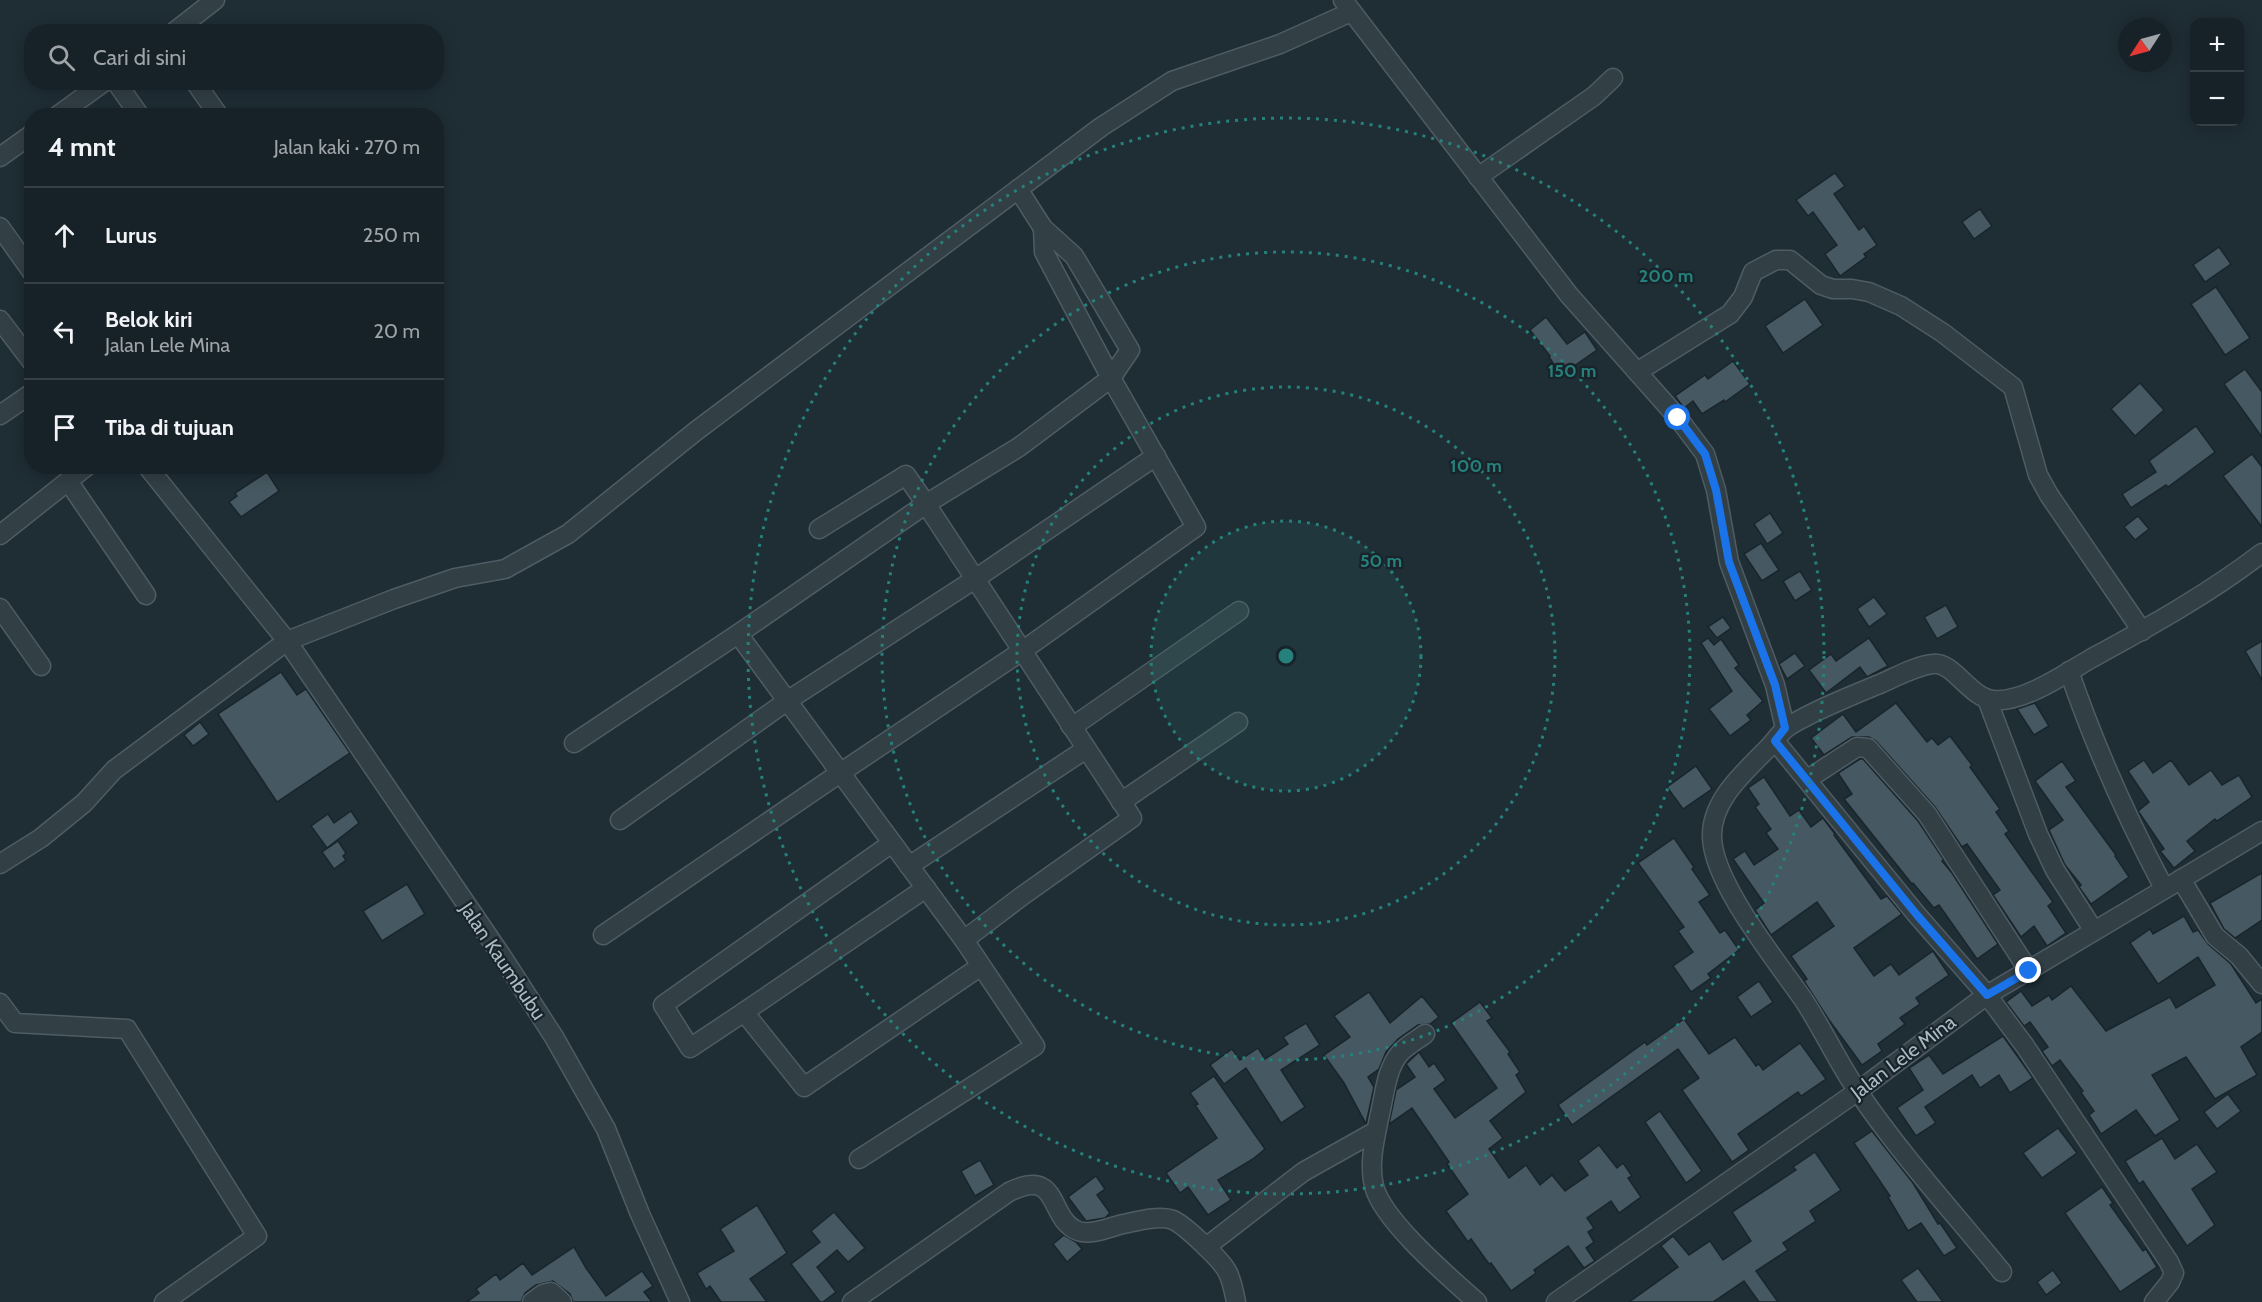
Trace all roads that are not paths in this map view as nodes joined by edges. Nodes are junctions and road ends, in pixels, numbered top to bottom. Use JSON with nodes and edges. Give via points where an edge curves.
{"nodes":[{"id":1,"x":215,"y":0,"type":"edge"},
{"id":2,"x":1347,"y":6,"type":"edge"},
{"id":3,"x":184,"y":24,"type":"edge"},
{"id":4,"x":1613,"y":78,"type":"dead end"},
{"id":5,"x":93,"y":90,"type":"edge"},
{"id":6,"x":122,"y":90,"type":"edge"},
{"id":7,"x":201,"y":90,"type":"edge"},
{"id":8,"x":68,"y":108,"type":"edge"},
{"id":9,"x":134,"y":108,"type":"edge"},
{"id":10,"x":213,"y":108,"type":"edge"},
{"id":11,"x":24,"y":140,"type":"edge"},
{"id":12,"x":0,"y":157,"type":"edge"},
{"id":13,"x":1478,"y":177,"type":"junction"},
{"id":14,"x":1018,"y":189,"type":"junction"},
{"id":15,"x":0,"y":227,"type":"edge"},
{"id":16,"x":1043,"y":228,"type":"junction"},
{"id":17,"x":24,"y":261,"type":"edge"},
{"id":18,"x":0,"y":320,"type":"edge"},
{"id":19,"x":24,"y":352,"type":"edge"},
{"id":20,"x":1637,"y":372,"type":"junction"},
{"id":21,"x":1111,"y":378,"type":"junction"},
{"id":22,"x":24,"y":398,"type":"edge"},
{"id":23,"x":0,"y":415,"type":"edge"},
{"id":24,"x":1156,"y":456,"type":"junction"},
{"id":25,"x":77,"y":474,"type":"edge"},
{"id":26,"x":153,"y":474,"type":"edge"},
{"id":27,"x":68,"y":481,"type":"junction"},
{"id":28,"x":926,"y":504,"type":"junction"},
{"id":29,"x":819,"y":529,"type":"dead end"},
{"id":30,"x":0,"y":535,"type":"edge"},
{"id":31,"x":2262,"y":554,"type":"edge"},
{"id":32,"x":975,"y":579,"type":"junction"},
{"id":33,"x":146,"y":595,"type":"dead end"},
{"id":34,"x":0,"y":608,"type":"edge"},
{"id":35,"x":1239,"y":611,"type":"dead end"},
{"id":36,"x":2142,"y":631,"type":"junction"},
{"id":37,"x":738,"y":634,"type":"junction"},
{"id":38,"x":287,"y":641,"type":"junction"},
{"id":39,"x":1022,"y":651,"type":"junction"},
{"id":40,"x":40,"y":666,"type":"dead end"},
{"id":41,"x":2068,"y":671,"type":"junction"},
{"id":42,"x":1987,"y":699,"type":"junction"},
{"id":43,"x":787,"y":701,"type":"junction"},
{"id":44,"x":1238,"y":722,"type":"dead end"},
{"id":45,"x":1072,"y":727,"type":"junction"},
{"id":46,"x":1780,"y":734,"type":"junction"},
{"id":47,"x":574,"y":743,"type":"dead end"},
{"id":48,"x":1086,"y":749,"type":"junction"},
{"id":49,"x":840,"y":773,"type":"junction"},
{"id":50,"x":1808,"y":779,"type":"junction"},
{"id":51,"x":1121,"y":802,"type":"junction"},
{"id":52,"x":620,"y":820,"type":"dead end"},
{"id":53,"x":2262,"y":831,"type":"edge"},
{"id":54,"x":892,"y":843,"type":"junction"},
{"id":55,"x":0,"y":864,"type":"edge"},
{"id":56,"x":909,"y":866,"type":"junction"},
{"id":57,"x":2181,"y":879,"type":"junction"},
{"id":58,"x":926,"y":888,"type":"junction"},
{"id":59,"x":2164,"y":888,"type":"junction"},
{"id":60,"x":2094,"y":932,"type":"junction"},
{"id":61,"x":603,"y":934,"type":"dead end"},
{"id":62,"x":964,"y":940,"type":"junction"},
{"id":63,"x":981,"y":966,"type":"junction"},
{"id":64,"x":2029,"y":971,"type":"junction"},
{"id":65,"x":2262,"y":984,"type":"edge"},
{"id":66,"x":1987,"y":995,"type":"junction"},
{"id":67,"x":0,"y":1002,"type":"edge"},
{"id":68,"x":744,"y":1012,"type":"junction"},
{"id":69,"x":1425,"y":1034,"type":"dead end"},
{"id":70,"x":1858,"y":1091,"type":"junction"},
{"id":71,"x":1376,"y":1131,"type":"junction"},
{"id":72,"x":859,"y":1159,"type":"dead end"},
{"id":73,"x":1206,"y":1247,"type":"junction"},
{"id":74,"x":2002,"y":1272,"type":"dead end"},
{"id":75,"x":175,"y":1299,"type":"edge"},
{"id":76,"x":532,"y":1302,"type":"edge"},
{"id":77,"x":562,"y":1302,"type":"edge"},
{"id":78,"x":680,"y":1302,"type":"edge"},
{"id":79,"x":852,"y":1302,"type":"edge"},
{"id":80,"x":1236,"y":1302,"type":"edge"},
{"id":81,"x":1477,"y":1302,"type":"edge"},
{"id":82,"x":1556,"y":1302,"type":"edge"},
{"id":83,"x":2154,"y":1302,"type":"edge"}],
"edges":[{"from":1,"to":3,"type":"street"},
{"from":2,"to":13,"type":"street"},
{"from":2,"to":14,"type":"street","via":[[1280,44],[1172,81],[1101,126]]},
{"from":4,"to":13,"type":"street","via":[[1572,113]]},
{"from":5,"to":8,"type":"street"},
{"from":6,"to":9,"type":"street"},
{"from":7,"to":10,"type":"street"},
{"from":11,"to":12,"type":"street"},
{"from":13,"to":20,"type":"street","via":[[1569,295]]},
{"from":14,"to":16,"type":"street"},
{"from":14,"to":38,"type":"street","via":[[696,431],[568,534],[504,569],[455,578],[394,598]]},
{"from":15,"to":17,"type":"street"},
{"from":16,"to":21,"type":"street","via":[[1044,252]]},
{"from":16,"to":21,"type":"street","via":[[1074,256],[1130,350]]},
{"from":18,"to":19,"type":"street"},
{"from":20,"to":36,"type":"street","via":[[1730,314],[1743,297],[1753,272],[1776,260],[1790,260],[1821,285],[1869,292],[1901,306],[2013,387],[2038,475]]},
{"from":20,"to":46,"type":"street","via":[[1705,454],[1729,562],[1775,685]]},
{"from":21,"to":24,"type":"street"},
{"from":21,"to":28,"type":"street","via":[[1019,447]]},
{"from":22,"to":23,"type":"street"},
{"from":24,"to":32,"type":"street"},
{"from":24,"to":39,"type":"street","via":[[1196,527]]},
{"from":25,"to":27,"type":"street"},
{"from":26,"to":38,"type":"street","name":"Jalan Kaumbubu"},
{"from":27,"to":30,"type":"street"},
{"from":27,"to":33,"type":"street"},
{"from":28,"to":29,"type":"street","via":[[906,476]]},
{"from":28,"to":32,"type":"street"},
{"from":28,"to":37,"type":"street"},
{"from":31,"to":36,"type":"street","via":[[2222,584]]},
{"from":32,"to":39,"type":"street"},
{"from":32,"to":43,"type":"street"},
{"from":34,"to":40,"type":"street"},
{"from":35,"to":45,"type":"street"},
{"from":36,"to":41,"type":"street"},
{"from":37,"to":43,"type":"street"},
{"from":37,"to":47,"type":"street"},
{"from":38,"to":55,"type":"street","via":[[114,770],[84,803],[41,838]]},
{"from":38,"to":78,"type":"street","name":"Jalan Kaumbubu","via":[[554,1037],[606,1129]]},
{"from":39,"to":45,"type":"street"},
{"from":39,"to":49,"type":"street"},
{"from":41,"to":42,"type":"street","via":[[2012,699]]},
{"from":41,"to":59,"type":"street","via":[[2107,772]]},
{"from":42,"to":46,"type":"street","via":[[1948,668],[1934,663],[1861,692]]},
{"from":42,"to":60,"type":"street","via":[[2038,834],[2055,870]]},
{"from":43,"to":49,"type":"street"},
{"from":43,"to":52,"type":"street"},
{"from":44,"to":51,"type":"street"},
{"from":45,"to":48,"type":"street"},
{"from":46,"to":50,"type":"street"},
{"from":46,"to":70,"type":"street","via":[[1728,792],[1714,815],[1714,852],[1718,868],[1738,904]]},
{"from":48,"to":51,"type":"street"},
{"from":48,"to":56,"type":"street"},
{"from":49,"to":54,"type":"street"},
{"from":49,"to":61,"type":"street"},
{"from":50,"to":64,"type":"street","via":[[1857,747],[1868,748],[1927,814]]},
{"from":50,"to":66,"type":"street"},
{"from":51,"to":62,"type":"street","via":[[1132,818]]},
{"from":53,"to":57,"type":"street","name":"Jalan Lele Mina"},
{"from":54,"to":56,"type":"street"},
{"from":54,"to":68,"type":"street","via":[[663,1005],[690,1048]]},
{"from":56,"to":58,"type":"street"},
{"from":57,"to":59,"type":"street","name":"Jalan Lele Mina"},
{"from":57,"to":65,"type":"street","via":[[2215,936],[2239,956]]},
{"from":58,"to":62,"type":"street"},
{"from":58,"to":68,"type":"street"},
{"from":59,"to":60,"type":"street","name":"Jalan Lele Mina"},
{"from":60,"to":64,"type":"street","name":"Jalan Lele Mina"},
{"from":62,"to":63,"type":"street"},
{"from":63,"to":68,"type":"street","via":[[804,1087]]},
{"from":63,"to":72,"type":"street","via":[[1035,1046]]},
{"from":64,"to":66,"type":"street","name":"Jalan Lele Mina"},
{"from":66,"to":70,"type":"street","name":"Jalan Lele Mina"},
{"from":66,"to":83,"type":"street","via":[[2169,1262],[2174,1273]]},
{"from":67,"to":75,"type":"street","via":[[15,1023],[127,1029],[257,1236]]},
{"from":69,"to":71,"type":"street","via":[[1402,1051],[1393,1065]]},
{"from":70,"to":74,"type":"street","via":[[1917,1173]]},
{"from":70,"to":82,"type":"street","name":"Jalan Lele Mina"},
{"from":71,"to":73,"type":"street","via":[[1304,1172]]},
{"from":71,"to":81,"type":"street","via":[[1372,1168],[1379,1199],[1400,1227]]},
{"from":73,"to":79,"type":"street","via":[[1174,1220],[1160,1218],[1081,1232],[1068,1225],[1048,1192],[1035,1185],[1021,1186]]},
{"from":73,"to":80,"type":"street","via":[[1227,1271]]},
{"from":76,"to":77,"type":"street","via":[[551,1292]]}]}
